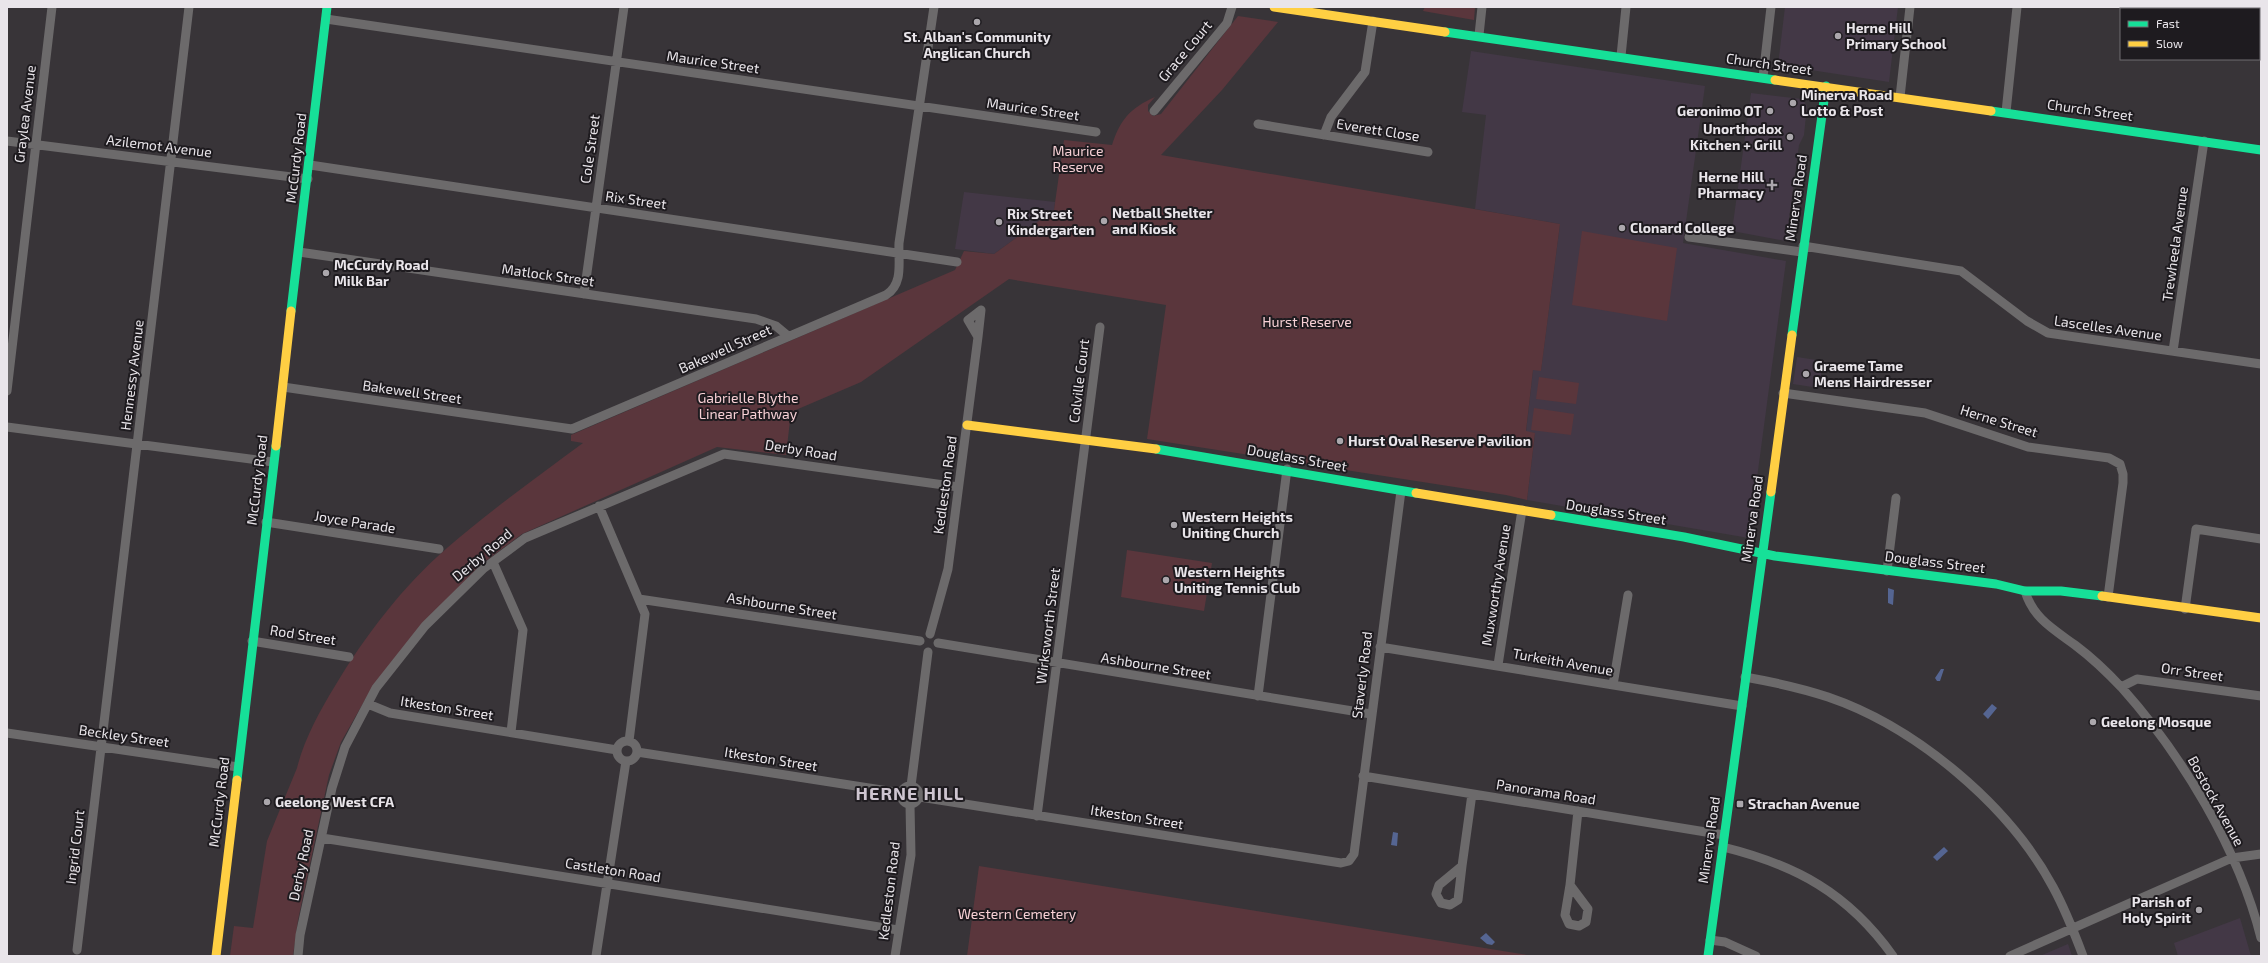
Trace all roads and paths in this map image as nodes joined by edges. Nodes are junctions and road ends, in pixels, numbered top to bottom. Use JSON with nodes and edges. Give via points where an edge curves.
{"nodes":[{"id":1,"x":52,"y":7,"type":"edge"},
{"id":2,"x":189,"y":7,"type":"edge"},
{"id":3,"x":327,"y":7,"type":"edge"},
{"id":4,"x":624,"y":7,"type":"edge"},
{"id":5,"x":934,"y":7,"type":"edge"},
{"id":6,"x":1232,"y":7,"type":"edge"},
{"id":7,"x":1274,"y":7,"type":"edge"},
{"id":8,"x":1482,"y":7,"type":"edge"},
{"id":9,"x":1626,"y":7,"type":"edge"},
{"id":10,"x":1771,"y":7,"type":"edge"},
{"id":11,"x":1910,"y":7,"type":"edge"},
{"id":12,"x":2017,"y":7,"type":"edge"},
{"id":13,"x":326,"y":19,"type":"junction"},
{"id":14,"x":1373,"y":21,"type":"junction"},
{"id":15,"x":1479,"y":35,"type":"junction"},
{"id":16,"x":1621,"y":56,"type":"junction"},
{"id":17,"x":617,"y":62,"type":"junction"},
{"id":18,"x":1763,"y":77,"type":"junction"},
{"id":19,"x":1826,"y":86,"type":"junction"},
{"id":20,"x":1900,"y":97,"type":"junction"},
{"id":21,"x":920,"y":106,"type":"junction"},
{"id":22,"x":1154,"y":111,"type":"dead end"},
{"id":23,"x":2006,"y":112,"type":"junction"},
{"id":24,"x":1258,"y":124,"type":"dead end"},
{"id":25,"x":1096,"y":132,"type":"dead end"},
{"id":26,"x":1324,"y":135,"type":"junction"},
{"id":27,"x":7,"y":141,"type":"edge"},
{"id":28,"x":2204,"y":141,"type":"junction"},
{"id":29,"x":36,"y":145,"type":"junction"},
{"id":30,"x":2261,"y":150,"type":"edge"},
{"id":31,"x":1428,"y":152,"type":"dead end"},
{"id":32,"x":171,"y":161,"type":"junction"},
{"id":33,"x":310,"y":165,"type":"junction"},
{"id":34,"x":308,"y":179,"type":"junction"},
{"id":35,"x":596,"y":208,"type":"junction"},
{"id":36,"x":1689,"y":237,"type":"dead end"},
{"id":37,"x":1803,"y":249,"type":"junction"},
{"id":38,"x":298,"y":252,"type":"junction"},
{"id":39,"x":899,"y":252,"type":"junction"},
{"id":40,"x":957,"y":262,"type":"dead end"},
{"id":41,"x":584,"y":294,"type":"junction"},
{"id":42,"x":1100,"y":327,"type":"dead end"},
{"id":43,"x":788,"y":336,"type":"junction"},
{"id":44,"x":978,"y":337,"type":"dead end"},
{"id":45,"x":2173,"y":351,"type":"junction"},
{"id":46,"x":2261,"y":364,"type":"edge"},
{"id":47,"x":283,"y":387,"type":"junction"},
{"id":48,"x":7,"y":391,"type":"edge"},
{"id":49,"x":1783,"y":393,"type":"junction"},
{"id":50,"x":967,"y":425,"type":"junction"},
{"id":51,"x":7,"y":427,"type":"edge"},
{"id":52,"x":1085,"y":439,"type":"junction"},
{"id":53,"x":138,"y":443,"type":"junction"},
{"id":54,"x":273,"y":462,"type":"junction"},
{"id":55,"x":1287,"y":469,"type":"junction"},
{"id":56,"x":958,"y":487,"type":"junction"},
{"id":57,"x":1401,"y":491,"type":"junction"},
{"id":58,"x":1896,"y":498,"type":"dead end"},
{"id":59,"x":599,"y":506,"type":"junction"},
{"id":60,"x":1522,"y":510,"type":"junction"},
{"id":61,"x":266,"y":522,"type":"junction"},
{"id":62,"x":2261,"y":538,"type":"edge"},
{"id":63,"x":439,"y":549,"type":"dead end"},
{"id":64,"x":1762,"y":553,"type":"junction"},
{"id":65,"x":493,"y":562,"type":"junction"},
{"id":66,"x":1887,"y":571,"type":"junction"},
{"id":67,"x":2025,"y":590,"type":"junction"},
{"id":68,"x":1628,"y":595,"type":"dead end"},
{"id":69,"x":2108,"y":597,"type":"junction"},
{"id":70,"x":639,"y":598,"type":"junction"},
{"id":71,"x":2185,"y":608,"type":"junction"},
{"id":72,"x":2261,"y":618,"type":"edge"},
{"id":73,"x":930,"y":634,"type":"junction"},
{"id":74,"x":252,"y":641,"type":"junction"},
{"id":75,"x":920,"y":641,"type":"junction"},
{"id":76,"x":938,"y":644,"type":"junction"},
{"id":77,"x":1380,"y":647,"type":"junction"},
{"id":78,"x":928,"y":652,"type":"junction"},
{"id":79,"x":349,"y":657,"type":"dead end"},
{"id":80,"x":1057,"y":664,"type":"junction"},
{"id":81,"x":1498,"y":665,"type":"junction"},
{"id":82,"x":1746,"y":677,"type":"junction"},
{"id":83,"x":1613,"y":685,"type":"junction"},
{"id":84,"x":2121,"y":687,"type":"junction"},
{"id":85,"x":1258,"y":696,"type":"junction"},
{"id":86,"x":2261,"y":696,"type":"edge"},
{"id":87,"x":368,"y":704,"type":"junction"},
{"id":88,"x":1742,"y":706,"type":"junction"},
{"id":89,"x":1371,"y":714,"type":"junction"},
{"id":90,"x":511,"y":732,"type":"junction"},
{"id":91,"x":7,"y":733,"type":"edge"},
{"id":92,"x":629,"y":741,"type":"junction"},
{"id":93,"x":101,"y":747,"type":"junction"},
{"id":94,"x":617,"y":750,"type":"junction"},
{"id":95,"x":637,"y":752,"type":"junction"},
{"id":96,"x":626,"y":761,"type":"junction"},
{"id":97,"x":238,"y":766,"type":"junction"},
{"id":98,"x":1363,"y":776,"type":"junction"},
{"id":99,"x":911,"y":786,"type":"junction"},
{"id":100,"x":901,"y":793,"type":"junction"},
{"id":101,"x":1472,"y":794,"type":"junction"},
{"id":102,"x":920,"y":797,"type":"junction"},
{"id":103,"x":910,"y":805,"type":"junction"},
{"id":104,"x":1578,"y":811,"type":"junction"},
{"id":105,"x":1038,"y":816,"type":"junction"},
{"id":106,"x":1724,"y":835,"type":"junction"},
{"id":107,"x":322,"y":838,"type":"junction"},
{"id":108,"x":1723,"y":847,"type":"junction"},
{"id":109,"x":2261,"y":854,"type":"edge"},
{"id":110,"x":2232,"y":858,"type":"junction"},
{"id":111,"x":1349,"y":861,"type":"joint"},
{"id":112,"x":1462,"y":866,"type":"dead end"},
{"id":113,"x":607,"y":883,"type":"junction"},
{"id":114,"x":1570,"y":885,"type":"dead end"},
{"id":115,"x":2073,"y":927,"type":"junction"},
{"id":116,"x":898,"y":930,"type":"junction"},
{"id":117,"x":2261,"y":938,"type":"edge"},
{"id":118,"x":1710,"y":940,"type":"junction"},
{"id":119,"x":77,"y":950,"type":"dead end"},
{"id":120,"x":216,"y":956,"type":"edge"},
{"id":121,"x":298,"y":956,"type":"edge"},
{"id":122,"x":596,"y":956,"type":"edge"},
{"id":123,"x":895,"y":956,"type":"edge"},
{"id":124,"x":1708,"y":956,"type":"edge"},
{"id":125,"x":1756,"y":956,"type":"edge"},
{"id":126,"x":1893,"y":956,"type":"edge"},
{"id":127,"x":2010,"y":956,"type":"edge"},
{"id":128,"x":2083,"y":956,"type":"edge"}],
"edges":[{"from":1,"to":29,"type":"street","name":"Graylea Avenue"},
{"from":2,"to":32,"type":"street","name":"Hennessy Avenue"},
{"from":3,"to":13,"type":"street","name":"McCurdy Road"},
{"from":4,"to":17,"type":"street","name":"Cole Street"},
{"from":5,"to":21,"type":"street","name":"Bakewell Street"},
{"from":6,"to":22,"type":"street","name":"Grace Court","via":[[1226,23]]},
{"from":7,"to":14,"type":"street","name":"Church Street"},
{"from":8,"to":15,"type":"street"},
{"from":9,"to":16,"type":"street"},
{"from":10,"to":18,"type":"street"},
{"from":11,"to":20,"type":"street"},
{"from":12,"to":23,"type":"street"},
{"from":13,"to":17,"type":"street","name":"Maurice Street"},
{"from":13,"to":33,"type":"street","name":"McCurdy Road"},
{"from":14,"to":15,"type":"street","name":"Church Street"},
{"from":14,"to":26,"type":"street","name":"Everett Close","via":[[1365,72],[1331,117]]},
{"from":15,"to":16,"type":"street","name":"Church Street"},
{"from":16,"to":18,"type":"street","name":"Church Street"},
{"from":17,"to":21,"type":"street","name":"Maurice Street"},
{"from":17,"to":35,"type":"street","name":"Cole Street"},
{"from":18,"to":19,"type":"street","name":"Church Street"},
{"from":19,"to":20,"type":"street","name":"Church Street"},
{"from":19,"to":37,"type":"street","name":"Minerva Road"},
{"from":20,"to":23,"type":"street","name":"Church Street"},
{"from":21,"to":25,"type":"street","name":"Maurice Street"},
{"from":21,"to":39,"type":"street","name":"Bakewell Street"},
{"from":23,"to":28,"type":"street","name":"Church Street"},
{"from":24,"to":26,"type":"street","name":"Everett Close"},
{"from":26,"to":31,"type":"street","name":"Everett Close"},
{"from":27,"to":29,"type":"street","name":"Azilemot Avenue"},
{"from":28,"to":30,"type":"street","name":"Church Street"},
{"from":28,"to":45,"type":"street","name":"Trewheela Avenue"},
{"from":29,"to":32,"type":"street","name":"Azilemot Avenue"},
{"from":29,"to":48,"type":"street","name":"Graylea Avenue"},
{"from":32,"to":34,"type":"street","name":"Azilemot Avenue"},
{"from":32,"to":53,"type":"street","name":"Hennessy Avenue"},
{"from":33,"to":34,"type":"street","name":"McCurdy Road"},
{"from":33,"to":35,"type":"street","name":"Rix Street"},
{"from":34,"to":38,"type":"street","name":"McCurdy Road"},
{"from":35,"to":39,"type":"street","name":"Rix Street"},
{"from":35,"to":41,"type":"street","name":"Cole Street"},
{"from":36,"to":37,"type":"street","name":"Lascelles Avenue"},
{"from":37,"to":45,"type":"street","name":"Lascelles Avenue","via":[[1961,271],[2044,332]]},
{"from":37,"to":49,"type":"street","name":"Minerva Road"},
{"from":38,"to":41,"type":"street","name":"Matlock Street"},
{"from":38,"to":47,"type":"street","name":"McCurdy Road"},
{"from":39,"to":40,"type":"street","name":"Rix Street"},
{"from":39,"to":43,"type":"street","name":"Bakewell Street","via":[[898,277],[891,291]]},
{"from":41,"to":43,"type":"street","name":"Matlock Street","via":[[756,319],[776,326]]},
{"from":42,"to":52,"type":"street","name":"Colville Court"},
{"from":43,"to":47,"type":"street","name":"Bakewell Street","via":[[572,429]]},
{"from":44,"to":50,"type":"street","name":"Kedleston Road"},
{"from":45,"to":46,"type":"street","name":"Lascelles Avenue"},
{"from":47,"to":54,"type":"street","name":"McCurdy Road"},
{"from":49,"to":64,"type":"street","name":"Minerva Road"},
{"from":49,"to":69,"type":"street","name":"Herne Street","via":[[1925,413],[2028,447],[2098,456],[2116,461],[2120,464],[2123,483]]},
{"from":50,"to":52,"type":"street","name":"Douglass Street"},
{"from":50,"to":56,"type":"street","name":"Kedleston Road"},
{"from":51,"to":53,"type":"street"},
{"from":52,"to":55,"type":"street","name":"Douglass Street"},
{"from":52,"to":80,"type":"street","name":"Wirksworth Street"},
{"from":53,"to":54,"type":"street"},
{"from":53,"to":93,"type":"street","name":"Hennessy Avenue"},
{"from":54,"to":61,"type":"street","name":"McCurdy Road"},
{"from":55,"to":57,"type":"street","name":"Douglass Street"},
{"from":55,"to":85,"type":"street"},
{"from":56,"to":59,"type":"street","name":"Derby Road","via":[[728,453]]},
{"from":56,"to":73,"type":"street","name":"Kedleston Road","via":[[948,569]]},
{"from":57,"to":60,"type":"street","name":"Douglass Street"},
{"from":57,"to":77,"type":"street","name":"Staverly Road"},
{"from":58,"to":66,"type":"street"},
{"from":59,"to":65,"type":"street","name":"Derby Road","via":[[525,538]]},
{"from":59,"to":70,"type":"street"},
{"from":60,"to":64,"type":"street","name":"Douglass Street"},
{"from":60,"to":81,"type":"street","name":"Muxworthy Avenue"},
{"from":61,"to":63,"type":"street","name":"Joyce Parade"},
{"from":61,"to":74,"type":"street","name":"McCurdy Road"},
{"from":62,"to":71,"type":"street","via":[[2196,529]]},
{"from":64,"to":66,"type":"street","name":"Douglass Street"},
{"from":64,"to":82,"type":"street","name":"Minerva Road"},
{"from":65,"to":87,"type":"street","name":"Derby Road","via":[[425,626],[389,669]]},
{"from":65,"to":90,"type":"street","via":[[523,630]]},
{"from":66,"to":67,"type":"street","name":"Douglass Street"},
{"from":67,"to":69,"type":"street","name":"Douglass Street","via":[[2045,589]]},
{"from":67,"to":84,"type":"street","name":"Bostock Avenue","via":[[2032,610],[2038,617],[2076,646]]},
{"from":68,"to":83,"type":"street"},
{"from":69,"to":71,"type":"street","name":"Douglass Street"},
{"from":70,"to":75,"type":"street","name":"Ashbourne Street"},
{"from":70,"to":92,"type":"street","via":[[645,614]]},
{"from":71,"to":72,"type":"street","name":"Douglass Street"},
{"from":73,"to":75,"type":"street"},
{"from":73,"to":76,"type":"street"},
{"from":74,"to":79,"type":"street","name":"Rod Street"},
{"from":74,"to":97,"type":"street","name":"McCurdy Road"},
{"from":75,"to":78,"type":"street","via":[[920,646]]},
{"from":76,"to":78,"type":"street"},
{"from":76,"to":80,"type":"street","name":"Ashbourne Street"},
{"from":77,"to":81,"type":"street","name":"Turkeith Avenue"},
{"from":77,"to":89,"type":"street","name":"Staverly Road"},
{"from":78,"to":99,"type":"street"},
{"from":80,"to":85,"type":"street","name":"Ashbourne Street"},
{"from":80,"to":105,"type":"street","name":"Wirksworth Street"},
{"from":81,"to":83,"type":"street","name":"Turkeith Avenue"},
{"from":82,"to":88,"type":"street","name":"Minerva Road"},
{"from":82,"to":115,"type":"street","via":[[1794,687],[1856,709],[1888,725],[1940,760],[1974,787],[2023,843],[2052,886]]},
{"from":83,"to":88,"type":"street","name":"Turkeith Avenue"},
{"from":84,"to":86,"type":"street","name":"Orr Street","via":[[2137,679]]},
{"from":84,"to":110,"type":"street","name":"Bostock Avenue","via":[[2146,716],[2199,792]]},
{"from":85,"to":89,"type":"street","name":"Ashbourne Street"},
{"from":87,"to":90,"type":"street","name":"Itkeston Street","via":[[390,713]]},
{"from":87,"to":107,"type":"street","name":"Derby Road","via":[[345,747],[332,788]]},
{"from":88,"to":106,"type":"street","name":"Minerva Road"},
{"from":89,"to":98,"type":"street","name":"Staverly Road"},
{"from":90,"to":94,"type":"street","name":"Itkeston Street"},
{"from":91,"to":93,"type":"street","name":"Beckley Street"},
{"from":92,"to":94,"type":"street","via":[[620,744]]},
{"from":92,"to":95,"type":"street","via":[[634,744]]},
{"from":93,"to":97,"type":"street","name":"Beckley Street"},
{"from":93,"to":119,"type":"street","name":"Ingrid Court"},
{"from":94,"to":96,"type":"street","via":[[618,756]]},
{"from":95,"to":96,"type":"street","via":[[632,760]]},
{"from":95,"to":100,"type":"street","name":"Itkeston Street"},
{"from":96,"to":113,"type":"street"},
{"from":97,"to":120,"type":"street","name":"McCurdy Road"},
{"from":98,"to":101,"type":"street","name":"Panorama Road"},
{"from":98,"to":111,"type":"street","name":"Staverly Road","via":[[1354,854]]},
{"from":99,"to":100,"type":"street","via":[[904,788]]},
{"from":99,"to":102,"type":"street","via":[[917,788]]},
{"from":100,"to":103,"type":"street","via":[[904,802]]},
{"from":101,"to":104,"type":"street","name":"Panorama Road"},
{"from":101,"to":112,"type":"street"},
{"from":102,"to":103,"type":"street","via":[[915,804]]},
{"from":102,"to":105,"type":"street","name":"Itkeston Street"},
{"from":103,"to":116,"type":"street","name":"Kedleston Road","via":[[911,855]]},
{"from":104,"to":106,"type":"street","name":"Panorama Road"},
{"from":104,"to":114,"type":"street"},
{"from":105,"to":111,"type":"street","name":"Itkeston Street","via":[[1341,863]]},
{"from":106,"to":108,"type":"street","name":"Minerva Road"},
{"from":107,"to":113,"type":"street","name":"Castleton Road"},
{"from":107,"to":121,"type":"street","name":"Derby Road","via":[[300,935]]},
{"from":108,"to":118,"type":"street","name":"Minerva Road"},
{"from":108,"to":126,"type":"street","via":[[1772,861],[1824,888],[1867,924]]},
{"from":109,"to":110,"type":"street"},
{"from":110,"to":115,"type":"street"},
{"from":110,"to":117,"type":"street","name":"Bostock Avenue"},
{"from":113,"to":116,"type":"street","name":"Castleton Road"},
{"from":113,"to":122,"type":"street"},
{"from":115,"to":127,"type":"street"},
{"from":115,"to":128,"type":"street"},
{"from":116,"to":123,"type":"street","name":"Kedleston Road"},
{"from":118,"to":124,"type":"street","name":"Minerva Road"},
{"from":118,"to":125,"type":"street","via":[[1725,942]]}]}
